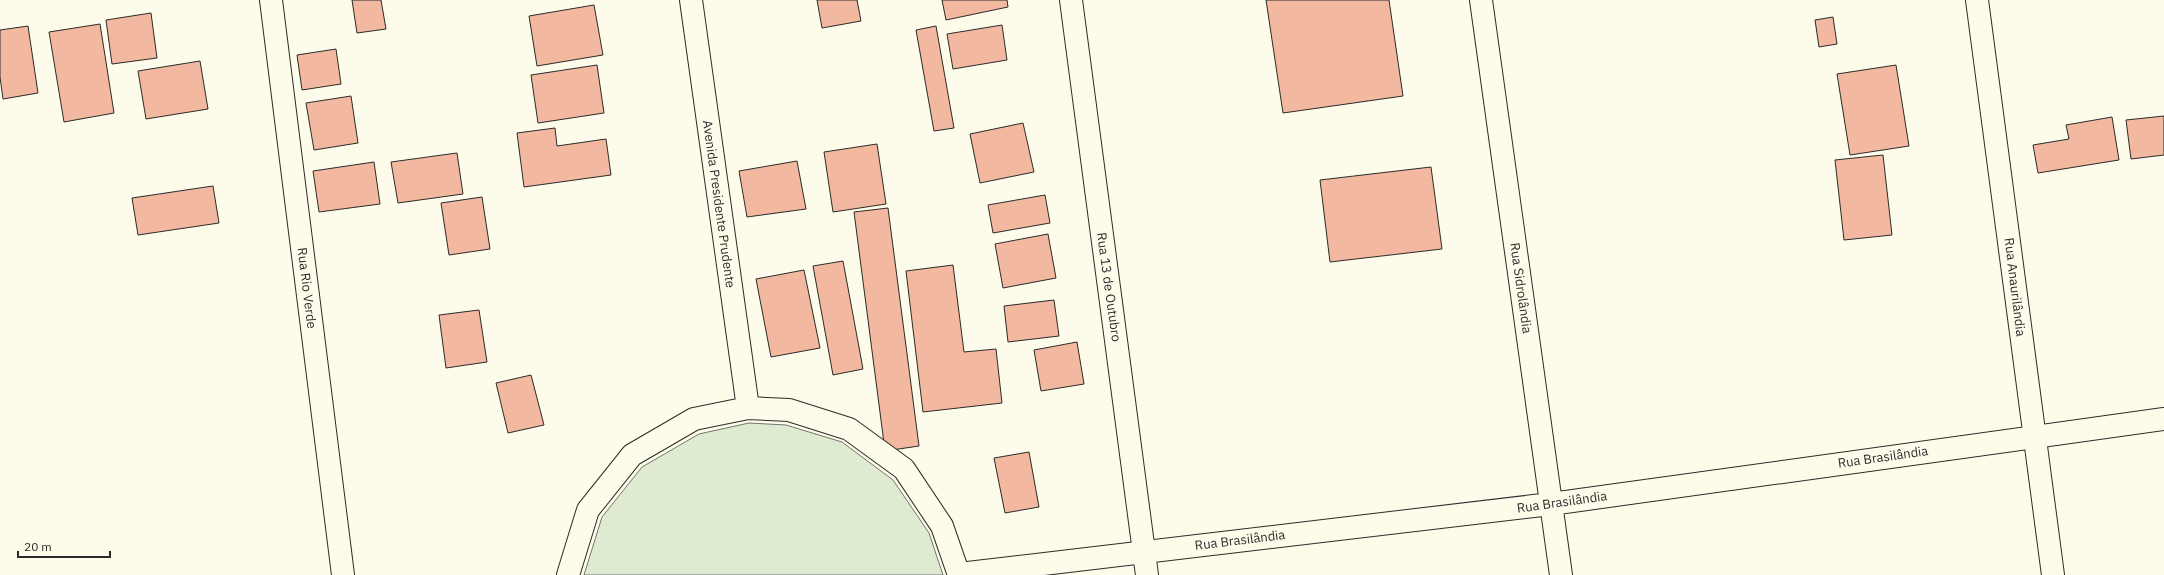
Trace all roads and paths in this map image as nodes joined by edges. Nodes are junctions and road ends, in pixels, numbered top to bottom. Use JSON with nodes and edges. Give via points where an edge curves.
{"nodes":[{"id":1,"x":271,"y":0,"type":"edge"},
{"id":2,"x":690,"y":0,"type":"edge"},
{"id":3,"x":1071,"y":0,"type":"edge"},
{"id":4,"x":1481,"y":0,"type":"edge"},
{"id":5,"x":1977,"y":0,"type":"edge"},
{"id":6,"x":748,"y":408,"type":"junction"},
{"id":7,"x":2164,"y":419,"type":"edge"},
{"id":8,"x":2035,"y":436,"type":"junction"},
{"id":9,"x":1551,"y":504,"type":"junction"},
{"id":10,"x":1145,"y":551,"type":"junction"},
{"id":11,"x":343,"y":575,"type":"edge"},
{"id":12,"x":568,"y":575,"type":"edge"},
{"id":13,"x":959,"y":575,"type":"edge"},
{"id":14,"x":1147,"y":575,"type":"edge"},
{"id":15,"x":1561,"y":575,"type":"edge"},
{"id":16,"x":2053,"y":575,"type":"edge"}],
"edges":[{"from":1,"to":11,"type":"street","name":"Rua Rio Verde"},
{"from":2,"to":6,"type":"street","name":"Avenida Presidente Prudente"},
{"from":3,"to":10,"type":"street","name":"Rua 13 de Outubro"},
{"from":4,"to":9,"type":"street","name":"Rua Sidrolândia"},
{"from":5,"to":8,"type":"street","name":"Rua Anaurilândia"},
{"from":6,"to":12,"type":"street","via":[[694,419],[632,455],[588,510]]},
{"from":6,"to":13,"type":"street","via":[[789,410],[849,429],[904,469],[942,526]]},
{"from":7,"to":8,"type":"street","name":"Rua Brasilândia"},
{"from":8,"to":9,"type":"street","name":"Rua Brasilândia"},
{"from":8,"to":16,"type":"street","name":"Rua Anaurilândia"},
{"from":9,"to":10,"type":"street","name":"Rua Brasilândia"},
{"from":9,"to":15,"type":"street","name":"Rua Sidrolândia"},
{"from":10,"to":13,"type":"street","name":"Rua Brasilândia"},
{"from":10,"to":14,"type":"street","name":"Rua 13 de Outubro"}]}
